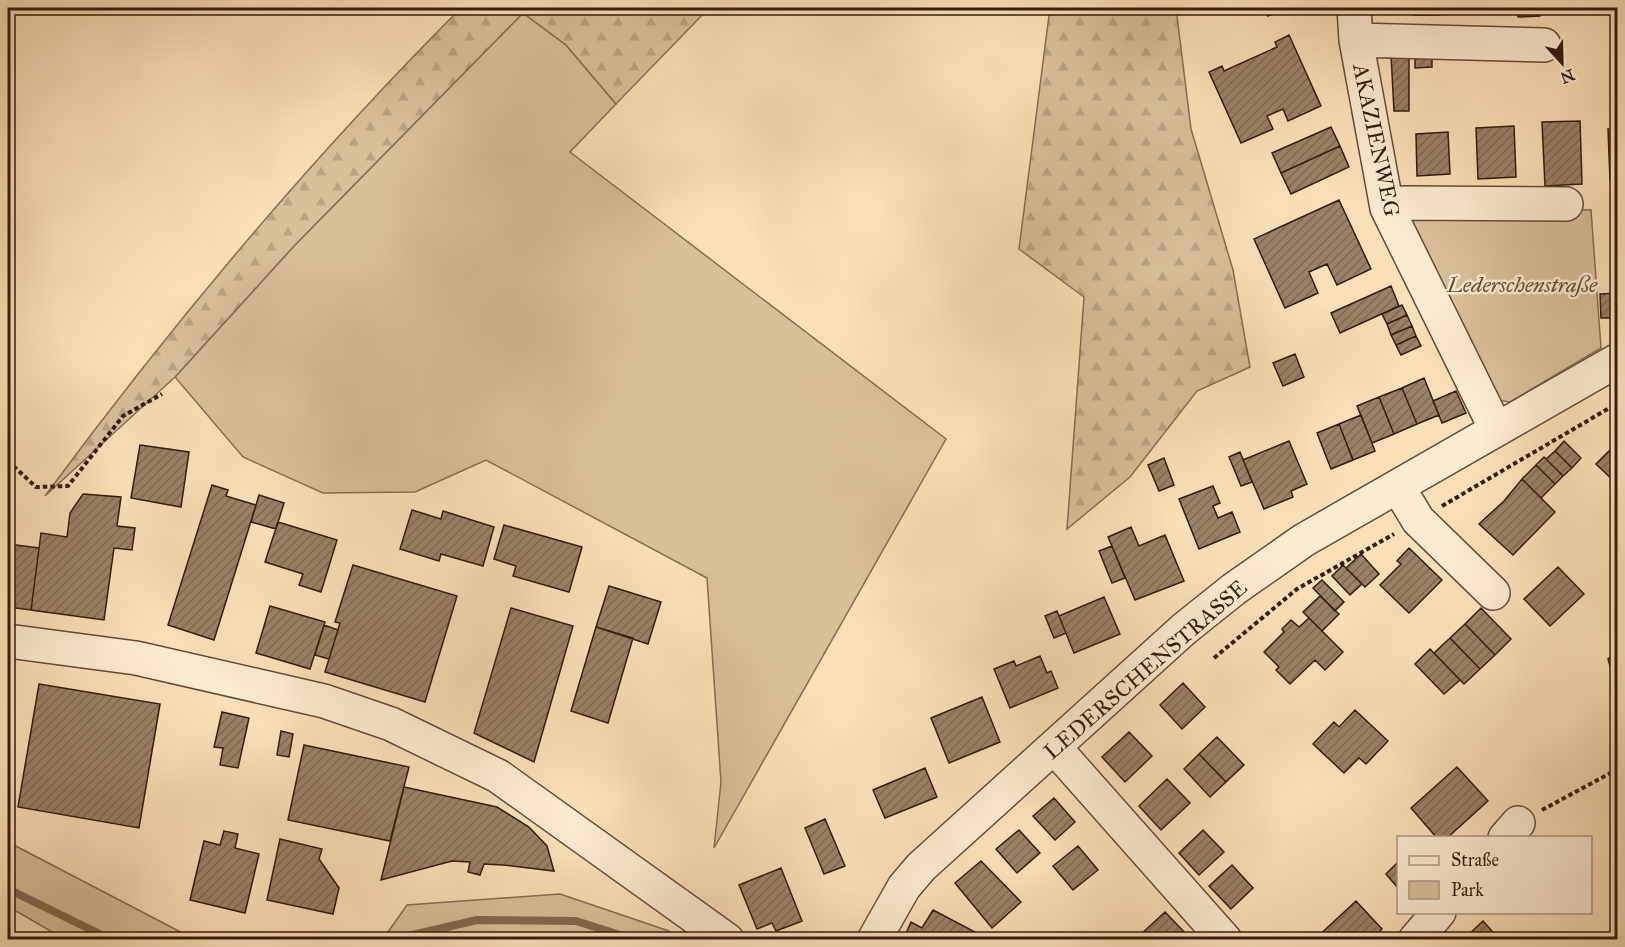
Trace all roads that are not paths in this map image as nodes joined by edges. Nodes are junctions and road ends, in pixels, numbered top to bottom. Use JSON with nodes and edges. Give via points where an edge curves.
{"nodes":[{"id":1,"x":1354,"y":8,"type":"edge"},
{"id":2,"x":1356,"y":40,"type":"junction"},
{"id":3,"x":1544,"y":45,"type":"dead end"},
{"id":4,"x":1566,"y":204,"type":"dead end"},
{"id":5,"x":1388,"y":208,"type":"junction"},
{"id":6,"x":1617,"y":360,"type":"edge"},
{"id":7,"x":1496,"y":429,"type":"junction"},
{"id":8,"x":1398,"y":487,"type":"junction"},
{"id":9,"x":1492,"y":593,"type":"dead end"},
{"id":10,"x":8,"y":641,"type":"edge"},
{"id":11,"x":1054,"y":747,"type":"junction"},
{"id":12,"x":1437,"y":914,"type":"edge"},
{"id":13,"x":727,"y":939,"type":"edge"},
{"id":14,"x":874,"y":939,"type":"edge"},
{"id":15,"x":1225,"y":939,"type":"edge"},
{"id":16,"x":1414,"y":939,"type":"edge"}],
"edges":[{"from":1,"to":2,"type":"street","name":"AKAZIENWEG"},
{"from":2,"to":3,"type":"street"},
{"from":2,"to":5,"type":"street","name":"AKAZIENWEG"},
{"from":4,"to":5,"type":"street","via":[[1403,203]]},
{"from":5,"to":7,"type":"street","name":"AKAZIENWEG"},
{"from":6,"to":7,"type":"street","name":"LEDERSCHENSTRASSE"},
{"from":7,"to":8,"type":"street","name":"LEDERSCHENSTRASSE"},
{"from":8,"to":9,"type":"street","via":[[1418,520]]},
{"from":8,"to":11,"type":"street","name":"LEDERSCHENSTRASSE","via":[[1304,540],[1234,589],[1184,628]]},
{"from":10,"to":13,"type":"street","via":[[136,658],[324,701],[391,724],[498,776]]},
{"from":11,"to":14,"type":"street","name":"LEDERSCHENSTRASSE","via":[[921,867],[903,887]]},
{"from":11,"to":15,"type":"street"},
{"from":12,"to":16,"type":"street"}]}
